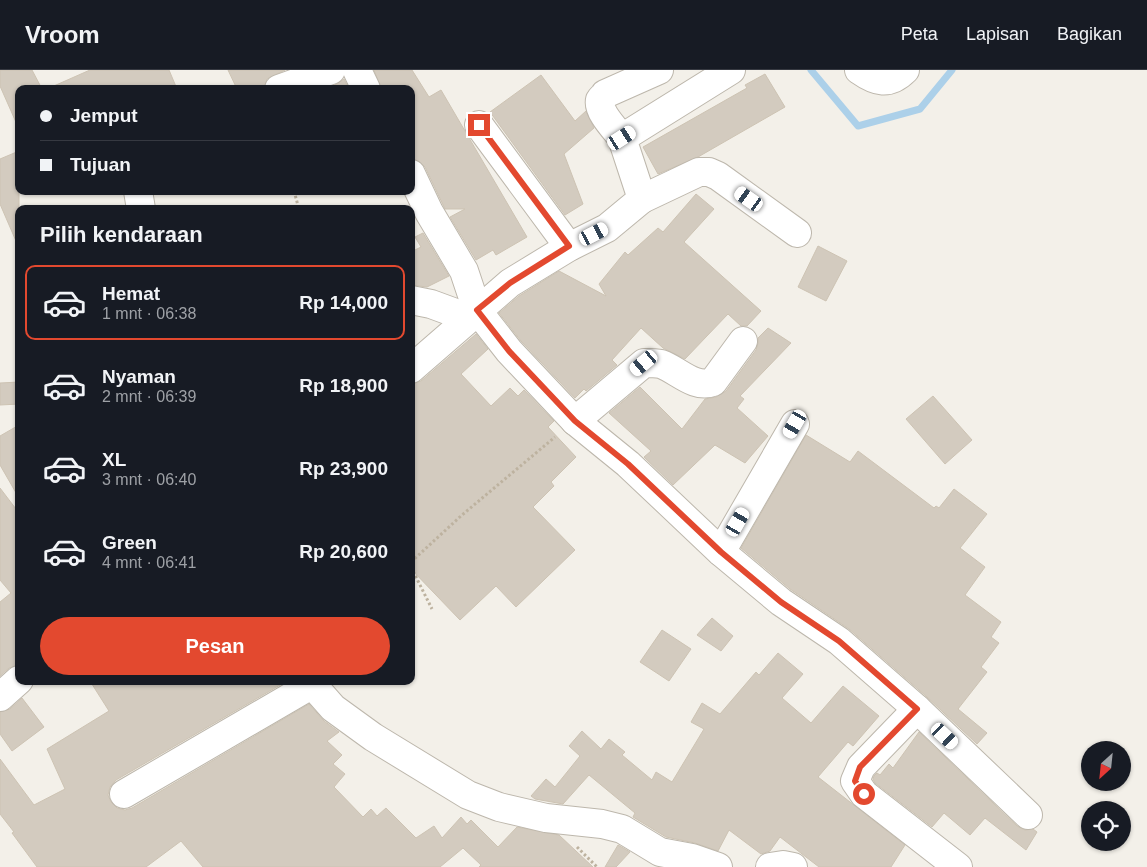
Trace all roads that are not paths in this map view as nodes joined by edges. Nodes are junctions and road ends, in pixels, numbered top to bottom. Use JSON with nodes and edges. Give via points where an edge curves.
{"nodes":[{"id":1,"x":331,"y":70,"type":"edge"},
{"id":2,"x":357,"y":70,"type":"edge"},
{"id":3,"x":659,"y":70,"type":"edge"},
{"id":4,"x":731,"y":70,"type":"edge"},
{"id":5,"x":859,"y":70,"type":"edge"},
{"id":6,"x":905,"y":70,"type":"edge"},
{"id":7,"x":290,"y":85,"type":"edge"},
{"id":8,"x":364,"y":85,"type":"edge"},
{"id":9,"x":479,"y":125,"type":"dead end"},
{"id":10,"x":622,"y":138,"type":"junction"},
{"id":11,"x":415,"y":182,"type":"edge"},
{"id":12,"x":642,"y":199,"type":"junction"},
{"id":13,"x":797,"y":233,"type":"dead end"},
{"id":14,"x":569,"y":246,"type":"junction"},
{"id":15,"x":415,"y":301,"type":"edge"},
{"id":16,"x":473,"y":314,"type":"junction"},
{"id":17,"x":743,"y":341,"type":"dead end"},
{"id":18,"x":415,"y":365,"type":"edge"},
{"id":19,"x":575,"y":421,"type":"junction"},
{"id":20,"x":795,"y":424,"type":"dead end"},
{"id":21,"x":721,"y":552,"type":"junction"},
{"id":22,"x":15,"y":684,"type":"edge"},
{"id":23,"x":309,"y":685,"type":"edge"},
{"id":24,"x":314,"y":685,"type":"edge"},
{"id":25,"x":0,"y":697,"type":"edge"},
{"id":26,"x":917,"y":709,"type":"junction"},
{"id":27,"x":124,"y":794,"type":"dead end"},
{"id":28,"x":1028,"y":815,"type":"dead end"},
{"id":29,"x":718,"y":867,"type":"edge"},
{"id":30,"x":770,"y":867,"type":"edge"},
{"id":31,"x":793,"y":867,"type":"edge"},
{"id":32,"x":958,"y":867,"type":"edge"}],
"edges":[{"from":1,"to":7,"type":"street"},
{"from":2,"to":8,"type":"street"},
{"from":3,"to":10,"type":"street","via":[[605,94],[600,100],[600,108]]},
{"from":4,"to":10,"type":"street"},
{"from":5,"to":6,"type":"street","via":[[882,82],[898,78]]},
{"from":9,"to":14,"type":"street"},
{"from":10,"to":12,"type":"street"},
{"from":11,"to":16,"type":"street","via":[[464,270]]},
{"from":12,"to":13,"type":"street","via":[[700,172],[709,172]]},
{"from":12,"to":14,"type":"street","via":[[607,228]]},
{"from":14,"to":16,"type":"street","via":[[510,283]]},
{"from":15,"to":16,"type":"street"},
{"from":16,"to":18,"type":"street"},
{"from":16,"to":19,"type":"street"},
{"from":17,"to":19,"type":"street","via":[[713,382],[706,384],[660,364],[644,363]]},
{"from":19,"to":21,"type":"street","via":[[628,464]]},
{"from":20,"to":21,"type":"street"},
{"from":21,"to":26,"type":"street","via":[[781,602],[839,641]]},
{"from":22,"to":25,"type":"street"},
{"from":23,"to":27,"type":"street"},
{"from":24,"to":29,"type":"street","via":[[333,708],[372,737],[468,795],[499,807],[546,818],[622,829],[660,852]]},
{"from":26,"to":28,"type":"street"},
{"from":26,"to":32,"type":"street","via":[[860,767],[855,781],[864,794]]},
{"from":30,"to":31,"type":"street"}]}
